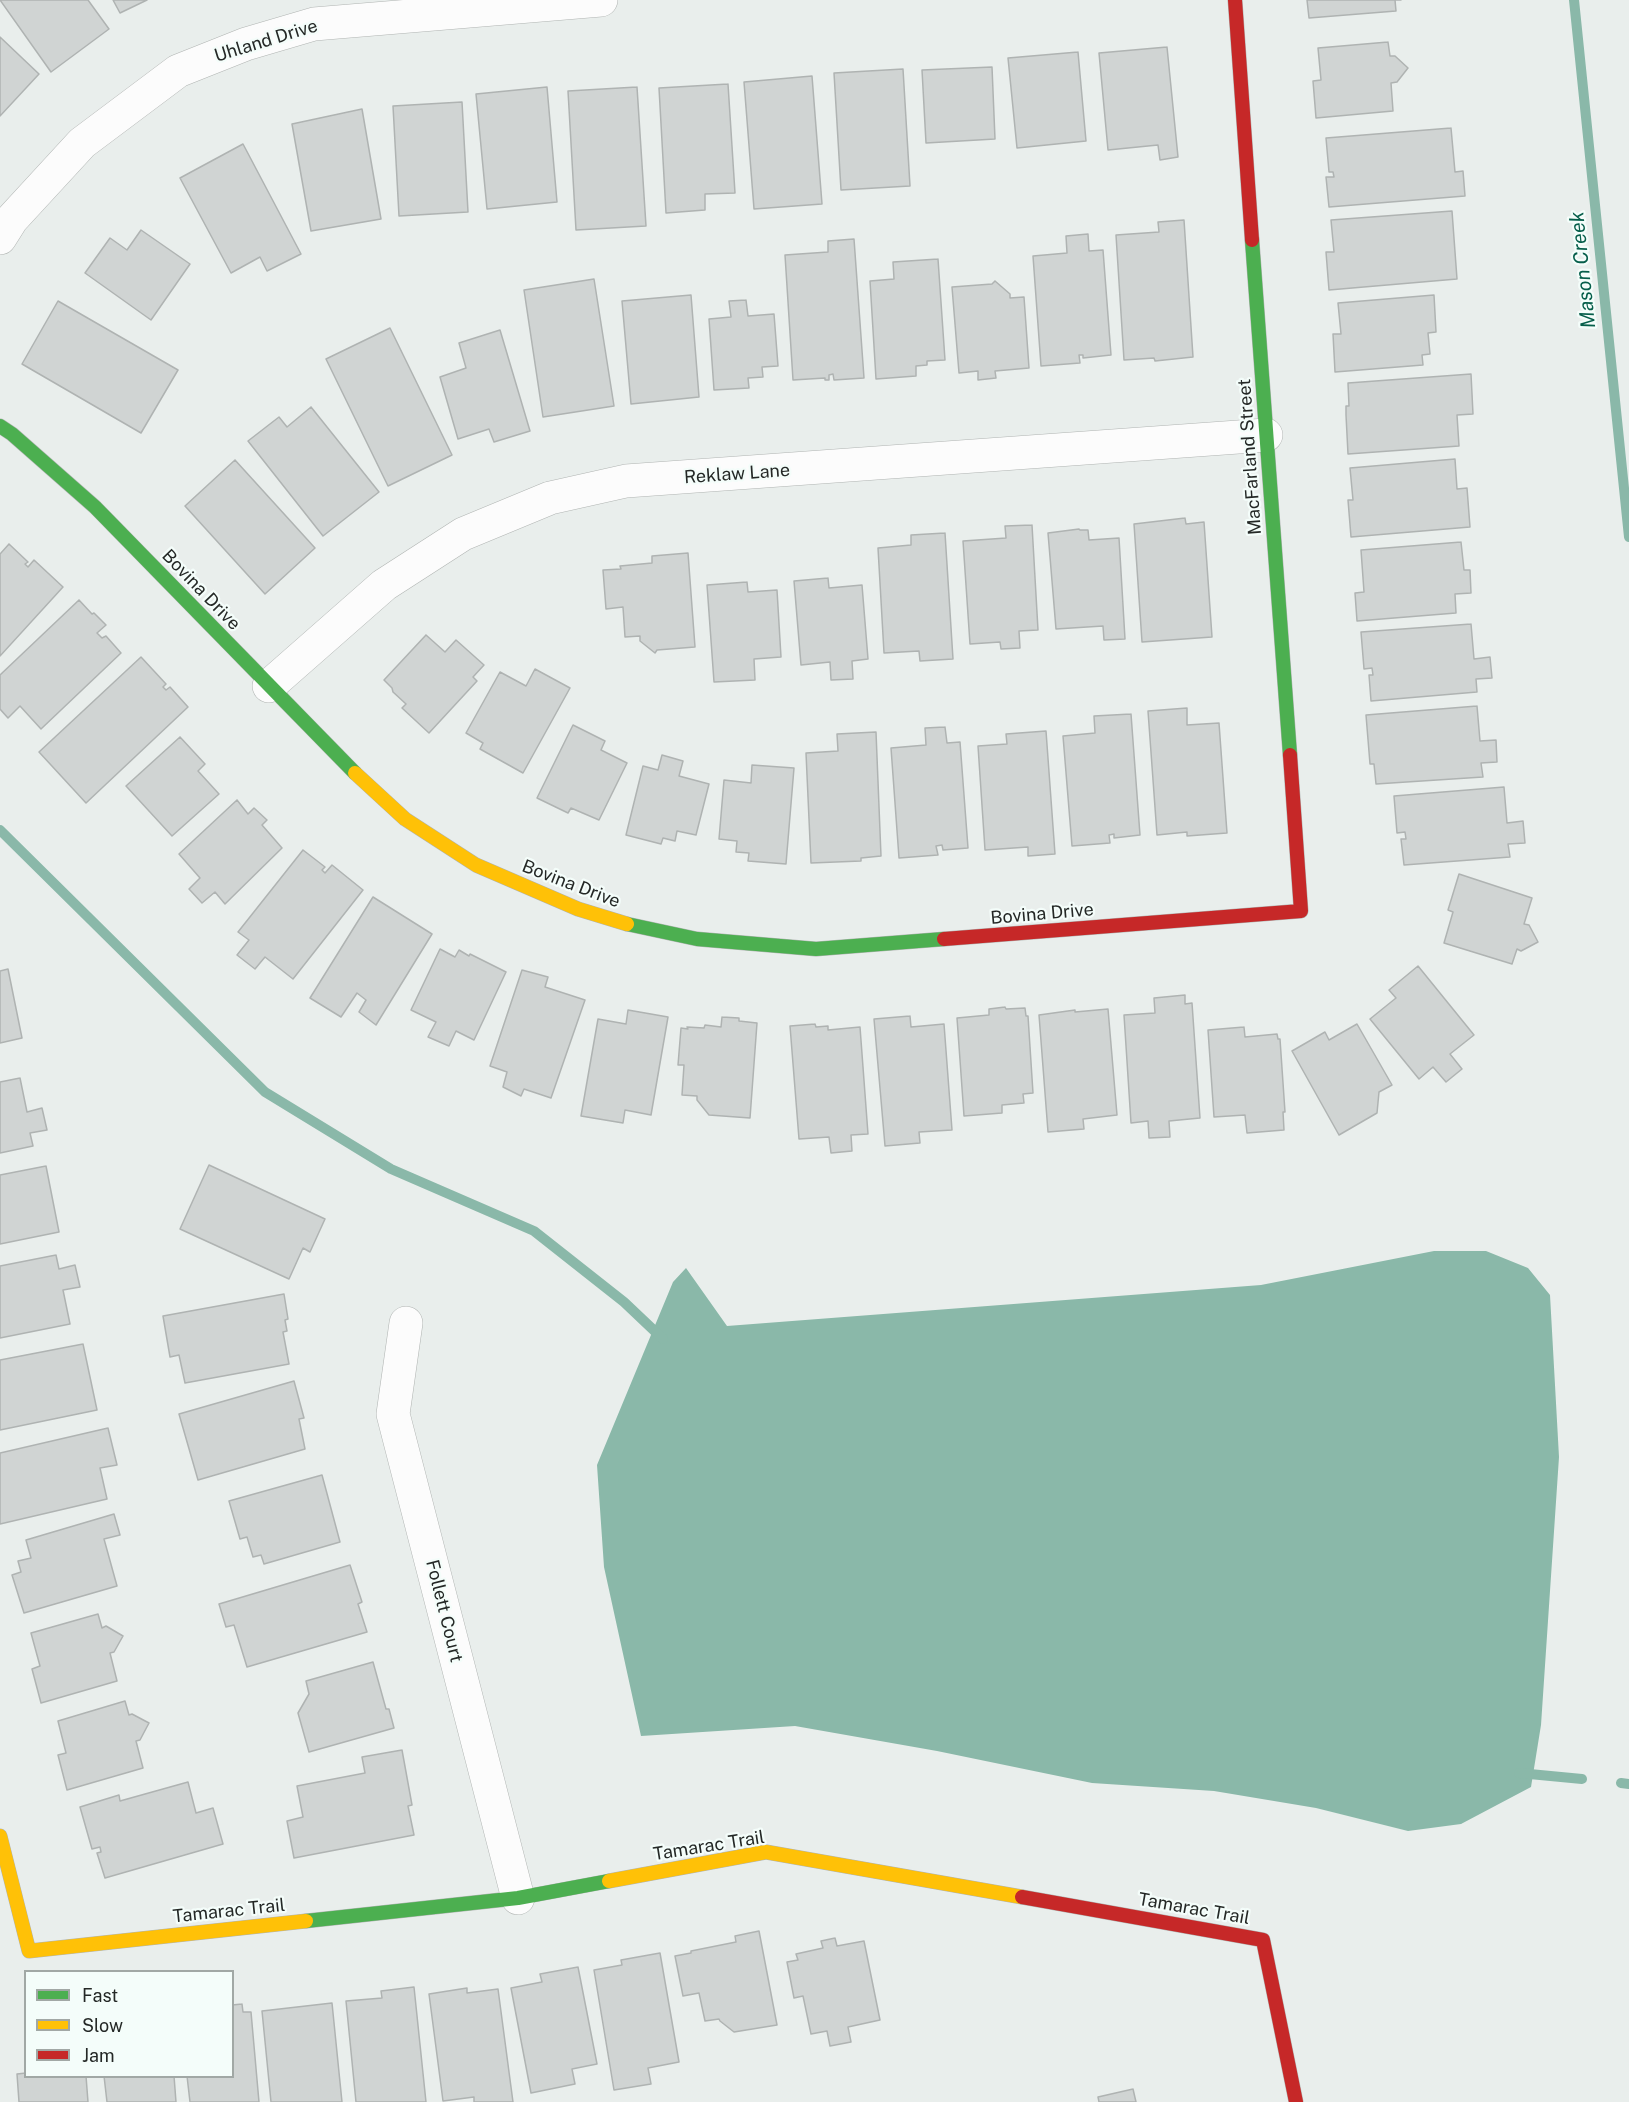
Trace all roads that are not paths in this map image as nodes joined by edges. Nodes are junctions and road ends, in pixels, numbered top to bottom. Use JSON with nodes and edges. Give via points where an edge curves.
{"nodes":[{"id":1,"x":601,"y":0,"type":"edge"},
{"id":2,"x":1235,"y":0,"type":"edge"},
{"id":3,"x":0,"y":238,"type":"edge"},
{"id":4,"x":0,"y":426,"type":"edge"},
{"id":5,"x":1266,"y":435,"type":"junction"},
{"id":6,"x":268,"y":687,"type":"junction"},
{"id":7,"x":1302,"y":911,"type":"joint"},
{"id":8,"x":406,"y":1323,"type":"dead end"},
{"id":9,"x":0,"y":1836,"type":"edge"},
{"id":10,"x":518,"y":1898,"type":"junction"},
{"id":11,"x":1296,"y":2102,"type":"edge"}],
"edges":[{"from":1,"to":3,"type":"street","name":"Uhland Drive","via":[[314,24],[236,48],[178,71],[82,143],[12,219]]},
{"from":2,"to":5,"type":"street","name":"MacFarland Street"},
{"from":4,"to":6,"type":"street","name":"Bovina Drive","via":[[95,507]]},
{"from":5,"to":6,"type":"street","name":"Reklaw Lane","via":[[626,481],[550,498],[463,534],[384,585]]},
{"from":5,"to":7,"type":"street","name":"MacFarland Street"},
{"from":6,"to":7,"type":"street","name":"Bovina Drive","via":[[405,819],[476,865],[578,909],[638,927],[697,939],[816,949]]},
{"from":8,"to":10,"type":"street","name":"Follett Court","via":[[393,1414]]},
{"from":9,"to":10,"type":"street","name":"Tamarac Trail","via":[[29,1951]]},
{"from":10,"to":11,"type":"street","name":"Tamarac Trail","via":[[766,1852],[1263,1940]]}]}
